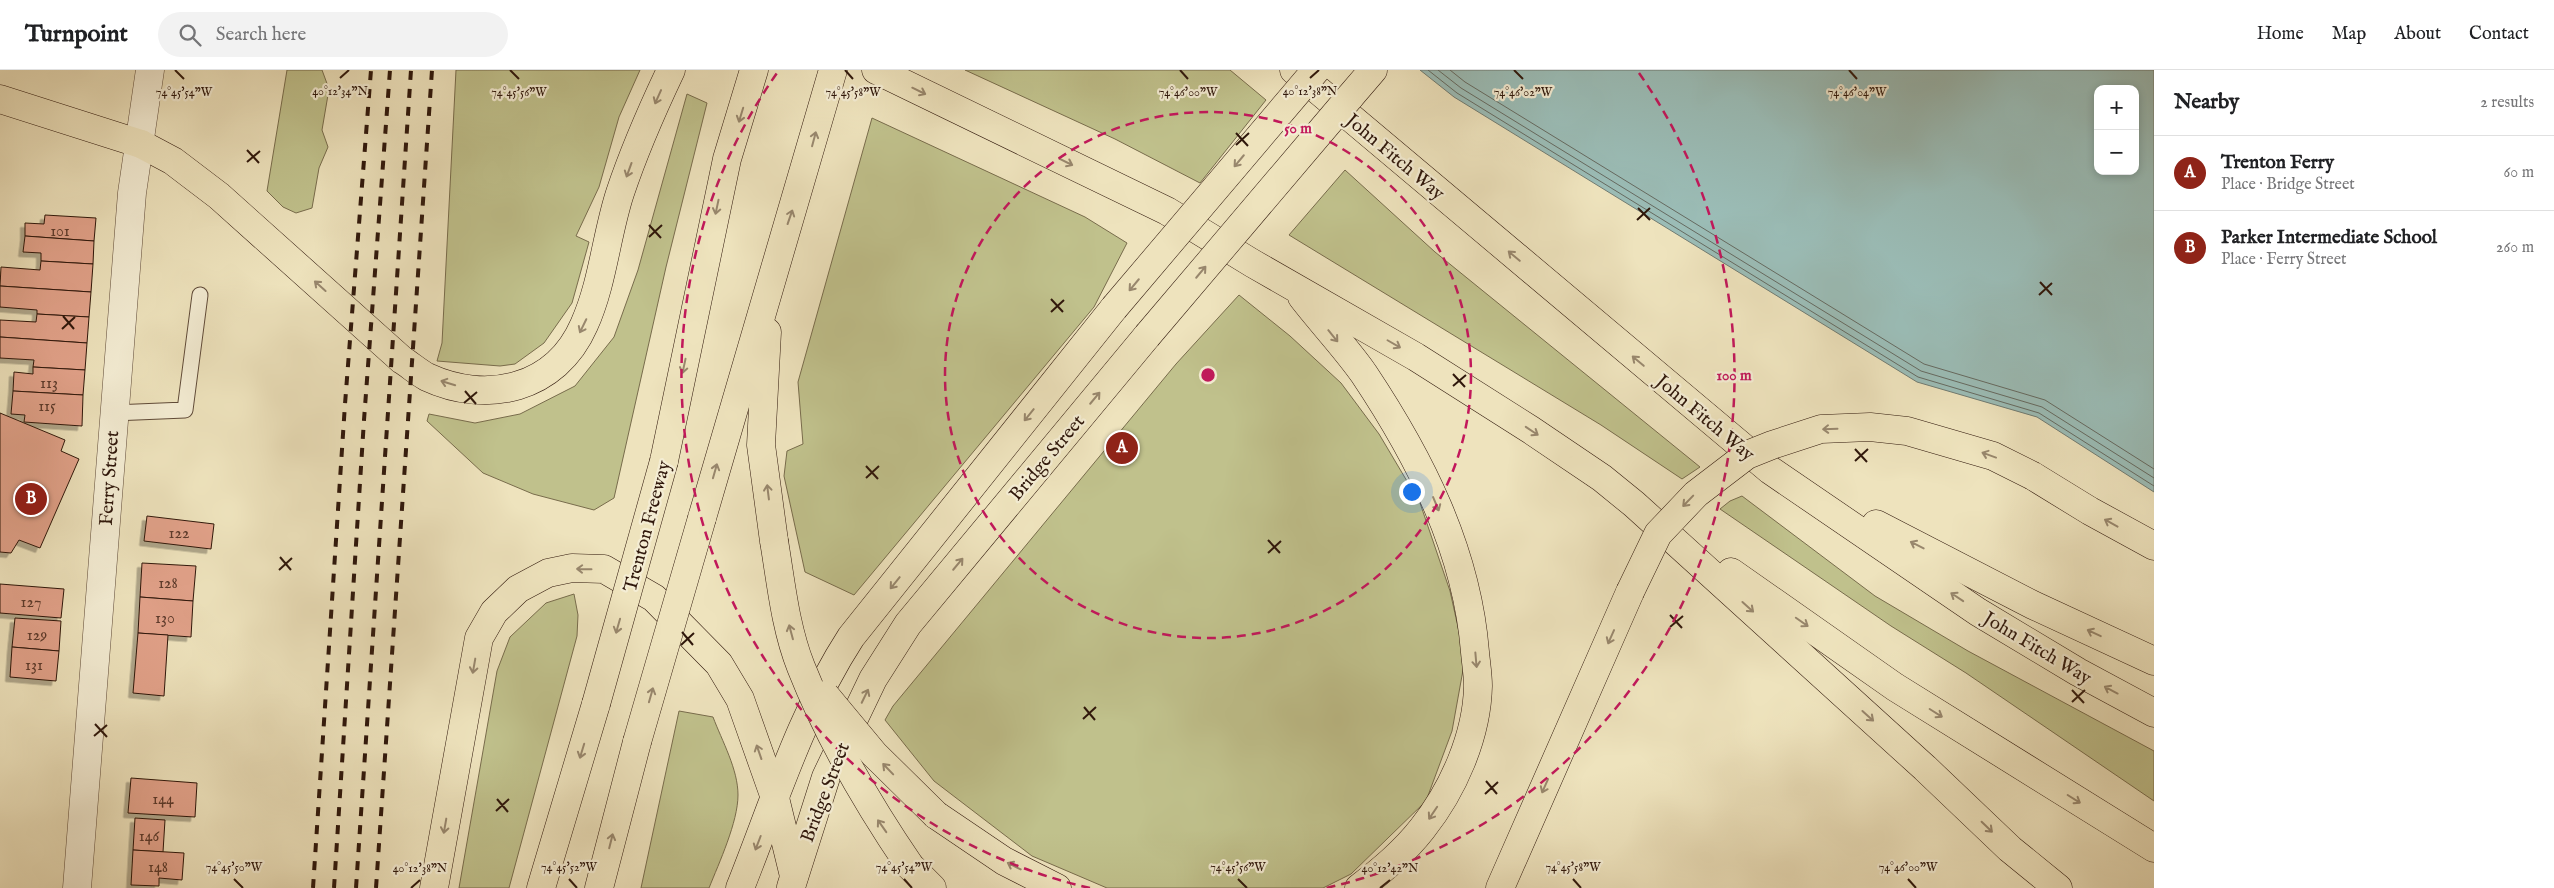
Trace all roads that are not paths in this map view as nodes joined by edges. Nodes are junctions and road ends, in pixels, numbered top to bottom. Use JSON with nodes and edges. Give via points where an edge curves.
{"nodes":[{"id":1,"x":150,"y":70,"type":"edge"},
{"id":2,"x":670,"y":70,"type":"edge"},
{"id":3,"x":754,"y":70,"type":"edge"},
{"id":4,"x":833,"y":70,"type":"edge"},
{"id":5,"x":876,"y":70,"type":"edge"},
{"id":6,"x":1294,"y":70,"type":"edge"},
{"id":7,"x":1317,"y":70,"type":"edge"},
{"id":8,"x":1373,"y":70,"type":"edge"},
{"id":9,"x":0,"y":99,"type":"edge"},
{"id":10,"x":141,"y":144,"type":"junction"},
{"id":11,"x":779,"y":249,"type":"junction"},
{"id":12,"x":1292,"y":284,"type":"junction"},
{"id":13,"x":200,"y":295,"type":"dead end"},
{"id":14,"x":113,"y":412,"type":"junction"},
{"id":15,"x":1770,"y":470,"type":"junction"},
{"id":16,"x":1634,"y":504,"type":"junction"},
{"id":17,"x":2154,"y":546,"type":"edge"},
{"id":18,"x":2154,"y":661,"type":"edge"},
{"id":19,"x":801,"y":666,"type":"junction"},
{"id":20,"x":2154,"y":713,"type":"edge"},
{"id":21,"x":775,"y":798,"type":"junction"},
{"id":22,"x":2154,"y":848,"type":"edge"},
{"id":23,"x":792,"y":882,"type":"edge"},
{"id":24,"x":77,"y":888,"type":"edge"},
{"id":25,"x":434,"y":888,"type":"edge"},
{"id":26,"x":541,"y":888,"type":"edge"},
{"id":27,"x":599,"y":888,"type":"edge"},
{"id":28,"x":740,"y":888,"type":"edge"},
{"id":29,"x":932,"y":888,"type":"edge"},
{"id":30,"x":1057,"y":888,"type":"edge"},
{"id":31,"x":1359,"y":888,"type":"edge"},
{"id":32,"x":1500,"y":888,"type":"edge"},
{"id":33,"x":2058,"y":888,"type":"edge"}],
"edges":[{"from":1,"to":10,"type":"street","name":"Ferry Street"},
{"from":2,"to":10,"type":"main road","one_way":true,"via":[[620,194],[584,326],[555,364],[532,382],[508,389],[478,391],[427,376],[402,360],[219,196],[173,161]]},
{"from":3,"to":26,"type":"main road","name":"Trenton Freeway","one_way":true,"bridge":true,"via":[[727,159],[664,461]]},
{"from":11,"to":4,"type":"main road","one_way":true,"via":[[801,186]]},
{"from":5,"to":12,"type":"main road","one_way":true,"via":[[1167,211]]},
{"from":15,"to":6,"type":"main road","name":"John Fitch Way","one_way":true},
{"from":7,"to":21,"type":"main road","name":"Bridge Street","one_way":true,"bridge":true,"via":[[1114,308],[851,637],[829,671],[801,730]]},
{"from":23,"to":8,"type":"main road","name":"Bridge Street","one_way":true,"bridge":true,"via":[[826,777],[873,679],[908,624]]},
{"from":9,"to":10,"type":"main road"},
{"from":10,"to":14,"type":"street","name":"Ferry Street","via":[[132,193]]},
{"from":19,"to":11,"type":"main road","one_way":true,"bridge":true,"via":[[787,616],[761,445],[766,336]]},
{"from":27,"to":11,"type":"main road","one_way":true,"bridge":true,"via":[[637,742]]},
{"from":12,"to":16,"type":"main road","one_way":true,"via":[[1531,430]]},
{"from":12,"to":31,"type":"main road","one_way":true,"via":[[1363,373],[1408,445],[1436,502],[1456,554],[1472,615],[1478,686],[1472,725],[1460,762],[1444,797],[1422,829],[1396,858]]},
{"from":13,"to":14,"type":"lane","via":[[185,410]]},
{"from":14,"to":24,"type":"street","name":"Ferry Street"},
{"from":18,"to":15,"type":"main road","one_way":true,"via":[[2033,605]]},
{"from":20,"to":15,"type":"main road","name":"John Fitch Way","one_way":true,"via":[[1978,612]]},
{"from":16,"to":22,"type":"main road","one_way":true,"via":[[1895,688]]},
{"from":16,"to":33,"type":"main road","one_way":true,"via":[[1926,768],[2010,849]]},
{"from":17,"to":32,"type":"main road","one_way":true,"bridge":true,"via":[[1993,456],[1907,431],[1870,427],[1821,429],[1747,455],[1696,494],[1658,534]]},
{"from":29,"to":19,"type":"main road","one_way":true,"bridge":true,"via":[[910,866],[853,779]]},
{"from":30,"to":19,"type":"main road","one_way":true,"bridge":true,"via":[[1004,861],[936,815],[874,754]]},
{"from":21,"to":23,"type":"main road"},
{"from":21,"to":25,"type":"main road","one_way":true,"via":[[740,699],[719,664],[679,622],[654,598],[604,569],[572,568],[548,573],[518,589],[494,612],[480,638]]},
{"from":21,"to":28,"type":"main road","name":"Bridge Street","one_way":true}]}
